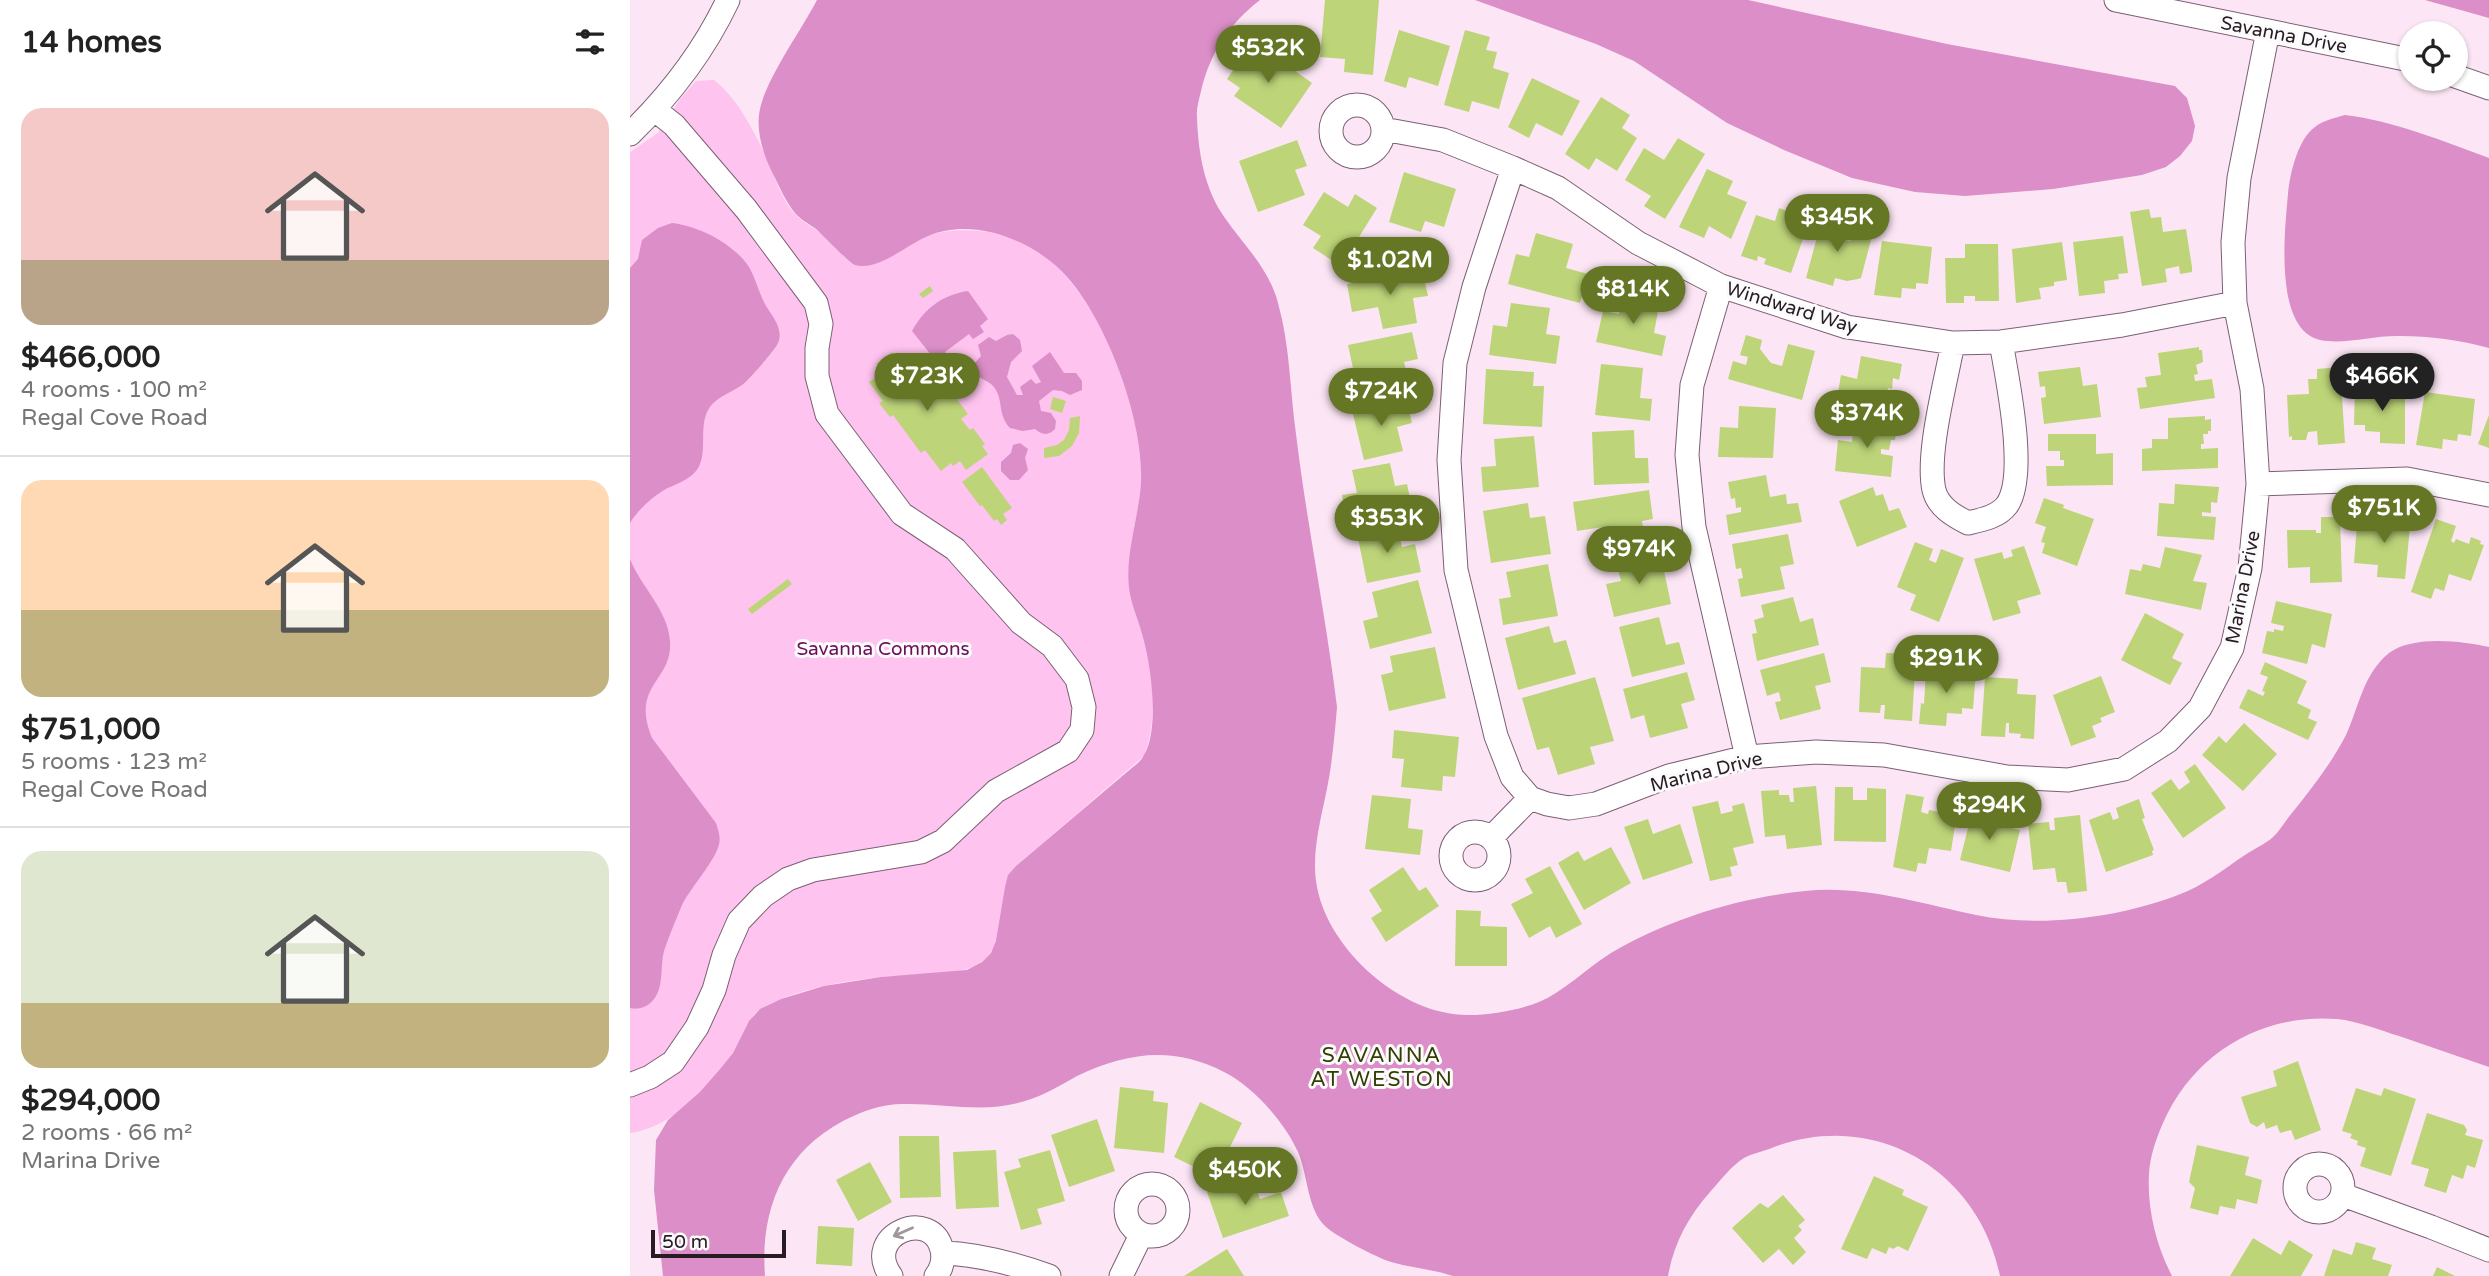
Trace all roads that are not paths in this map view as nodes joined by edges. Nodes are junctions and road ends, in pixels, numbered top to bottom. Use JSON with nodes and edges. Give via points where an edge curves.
{"nodes":[{"id":1,"x":728,"y":0,"type":"edge"},
{"id":2,"x":2116,"y":0,"type":"edge"},
{"id":3,"x":2268,"y":31,"type":"junction"},
{"id":4,"x":2398,"y":56,"type":"edge"},
{"id":5,"x":2468,"y":81,"type":"edge"},
{"id":6,"x":2489,"y":88,"type":"edge"},
{"id":7,"x":655,"y":110,"type":"junction"},
{"id":8,"x":1383,"y":129,"type":"dead end"},
{"id":9,"x":630,"y":134,"type":"edge"},
{"id":10,"x":1513,"y":168,"type":"junction"},
{"id":11,"x":1721,"y":286,"type":"junction"},
{"id":12,"x":2235,"y":303,"type":"junction"},
{"id":13,"x":2001,"y":342,"type":"junction"},
{"id":14,"x":1952,"y":343,"type":"junction"},
{"id":15,"x":2258,"y":484,"type":"junction"},
{"id":16,"x":2489,"y":495,"type":"edge"},
{"id":17,"x":1747,"y":757,"type":"junction"},
{"id":18,"x":1530,"y":798,"type":"junction"},
{"id":19,"x":1491,"y":838,"type":"dead end"},
{"id":20,"x":630,"y":1086,"type":"edge"},
{"id":21,"x":2343,"y":1195,"type":"dead end"},
{"id":22,"x":1141,"y":1235,"type":"dead end"},
{"id":23,"x":2489,"y":1250,"type":"edge"},
{"id":24,"x":943,"y":1253,"type":"junction"},
{"id":25,"x":891,"y":1276,"type":"edge"},
{"id":26,"x":936,"y":1276,"type":"edge"},
{"id":27,"x":1049,"y":1276,"type":"edge"},
{"id":28,"x":1121,"y":1276,"type":"edge"}],
"edges":[{"from":1,"to":7,"type":"street","via":[[714,30]]},
{"from":2,"to":3,"type":"street","name":"Savanna Drive"},
{"from":3,"to":4,"type":"street","name":"Savanna Drive"},
{"from":3,"to":12,"type":"street","name":"Marina Drive","via":[[2239,178],[2233,242]]},
{"from":5,"to":6,"type":"street"},
{"from":7,"to":9,"type":"street"},
{"from":7,"to":20,"type":"street","via":[[674,125],[746,209],[816,303],[821,324],[817,376],[827,414],[902,514],[955,549],[1021,622],[1052,646],[1077,679],[1084,707],[1082,730],[1068,751],[996,791],[943,841],[921,852],[813,870],[763,896],[738,921],[697,1027],[673,1062]]},
{"from":8,"to":10,"type":"street","name":"Windward Way","via":[[1443,140]]},
{"from":10,"to":11,"type":"street","name":"Windward Way","via":[[1558,188],[1638,243]]},
{"from":10,"to":18,"type":"street","via":[[1455,363],[1449,460],[1456,569],[1492,723],[1512,777]]},
{"from":11,"to":14,"type":"street","name":"Windward Way","via":[[1847,327]]},
{"from":11,"to":17,"type":"street","via":[[1692,385],[1687,455],[1694,527]]},
{"from":12,"to":13,"type":"street","name":"Windward Way"},
{"from":12,"to":15,"type":"street","name":"Marina Drive","via":[[2252,389]]},
{"from":13,"to":14,"type":"street","name":"Windward Way"},
{"from":13,"to":14,"type":"street","via":[[2016,441],[2015,478],[2007,505],[1990,517],[1968,523],[1947,512],[1934,491],[1932,453]]},
{"from":15,"to":16,"type":"street","via":[[2407,479]]},
{"from":15,"to":17,"type":"street","name":"Marina Drive","via":[[2250,568],[2232,648],[2200,708],[2168,741],[2124,769],[2068,780],[2007,777],[1884,755],[1816,752]]},
{"from":17,"to":18,"type":"street","name":"Marina Drive","via":[[1669,776],[1596,804],[1569,808]]},
{"from":18,"to":19,"type":"street"},
{"from":21,"to":23,"type":"street"},
{"from":22,"to":28,"type":"street"},
{"from":24,"to":25,"type":"street","one_way":true,"via":[[927,1231],[900,1230],[884,1252]]},
{"from":24,"to":26,"type":"street"},
{"from":24,"to":27,"type":"street","via":[[998,1260]]}]}
